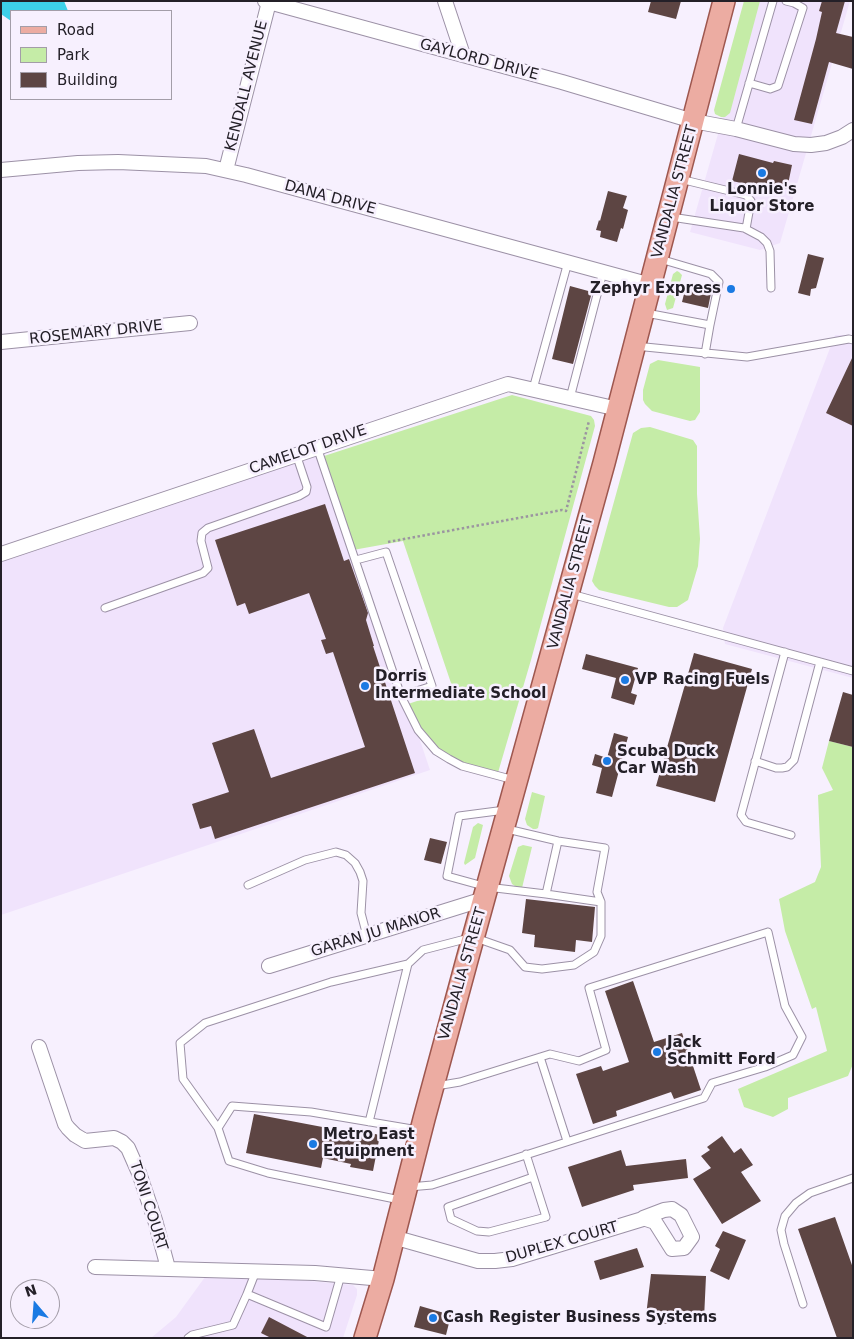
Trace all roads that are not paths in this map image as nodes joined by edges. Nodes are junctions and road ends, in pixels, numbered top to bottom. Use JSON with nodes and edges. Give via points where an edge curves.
{"nodes":[{"id":1,"x":445,"y":1,"type":"edge"},
{"id":2,"x":724,"y":1,"type":"edge"},
{"id":3,"x":773,"y":1,"type":"edge"},
{"id":4,"x":786,"y":1,"type":"edge"},
{"id":5,"x":267,"y":2,"type":"edge"},
{"id":6,"x":462,"y":55,"type":"junction"},
{"id":7,"x":749,"y":83,"type":"junction"},
{"id":8,"x":693,"y":121,"type":"junction"},
{"id":9,"x":736,"y":129,"type":"junction"},
{"id":10,"x":853,"y":130,"type":"edge"},
{"id":11,"x":1,"y":170,"type":"edge"},
{"id":12,"x":226,"y":170,"type":"junction"},
{"id":13,"x":678,"y":178,"type":"junction"},
{"id":14,"x":668,"y":216,"type":"junction"},
{"id":15,"x":746,"y":229,"type":"junction"},
{"id":16,"x":658,"y":258,"type":"junction"},
{"id":17,"x":568,"y":262,"type":"junction"},
{"id":18,"x":603,"y":272,"type":"junction"},
{"id":19,"x":651,"y":285,"type":"junction"},
{"id":20,"x":771,"y":288,"type":"dead end"},
{"id":21,"x":643,"y":313,"type":"junction"},
{"id":22,"x":190,"y":323,"type":"dead end"},
{"id":23,"x":710,"y":325,"type":"junction"},
{"id":24,"x":853,"y":340,"type":"edge"},
{"id":25,"x":1,"y":342,"type":"edge"},
{"id":26,"x":635,"y":346,"type":"junction"},
{"id":27,"x":705,"y":354,"type":"junction"},
{"id":28,"x":533,"y":389,"type":"junction"},
{"id":29,"x":570,"y":398,"type":"junction"},
{"id":30,"x":618,"y":409,"type":"junction"},
{"id":31,"x":317,"y":447,"type":"junction"},
{"id":32,"x":296,"y":454,"type":"junction"},
{"id":33,"x":1,"y":554,"type":"edge"},
{"id":34,"x":356,"y":560,"type":"junction"},
{"id":35,"x":568,"y":594,"type":"junction"},
{"id":36,"x":105,"y":608,"type":"dead end"},
{"id":37,"x":785,"y":652,"type":"junction"},
{"id":38,"x":820,"y":662,"type":"junction"},
{"id":39,"x":853,"y":671,"type":"edge"},
{"id":40,"x":401,"y":696,"type":"junction"},
{"id":41,"x":756,"y":761,"type":"junction"},
{"id":42,"x":517,"y":781,"type":"junction"},
{"id":43,"x":506,"y":819,"type":"junction"},
{"id":44,"x":792,"y":835,"type":"dead end"},
{"id":45,"x":558,"y":841,"type":"junction"},
{"id":46,"x":248,"y":885,"type":"dead end"},
{"id":47,"x":486,"y":893,"type":"junction"},
{"id":48,"x":546,"y":894,"type":"junction"},
{"id":49,"x":601,"y":902,"type":"junction"},
{"id":50,"x":367,"y":936,"type":"junction"},
{"id":51,"x":473,"y":937,"type":"junction"},
{"id":52,"x":408,"y":964,"type":"junction"},
{"id":53,"x":268,"y":966,"type":"dead end"},
{"id":54,"x":39,"y":1047,"type":"dead end"},
{"id":55,"x":540,"y":1057,"type":"junction"},
{"id":56,"x":432,"y":1087,"type":"junction"},
{"id":57,"x":369,"y":1122,"type":"junction"},
{"id":58,"x":218,"y":1128,"type":"junction"},
{"id":59,"x":420,"y":1130,"type":"junction"},
{"id":60,"x":567,"y":1141,"type":"junction"},
{"id":61,"x":526,"y":1154,"type":"junction"},
{"id":62,"x":533,"y":1177,"type":"junction"},
{"id":63,"x":853,"y":1178,"type":"edge"},
{"id":64,"x":404,"y":1194,"type":"junction"},
{"id":65,"x":643,"y":1218,"type":"dead end"},
{"id":66,"x":393,"y":1237,"type":"junction"},
{"id":67,"x":95,"y":1267,"type":"dead end"},
{"id":68,"x":168,"y":1268,"type":"junction"},
{"id":69,"x":256,"y":1271,"type":"junction"},
{"id":70,"x":341,"y":1275,"type":"junction"},
{"id":71,"x":383,"y":1278,"type":"junction"},
{"id":72,"x":247,"y":1294,"type":"junction"},
{"id":73,"x":803,"y":1304,"type":"dead end"},
{"id":74,"x":188,"y":1338,"type":"edge"},
{"id":75,"x":365,"y":1338,"type":"edge"}],
"edges":[{"from":1,"to":6,"type":"street"},
{"from":2,"to":8,"type":"main road","name":"VANDALIA STREET"},
{"from":3,"to":7,"type":"lane"},
{"from":4,"to":7,"type":"lane","via":[[802,8],[778,86],[770,89]]},
{"from":5,"to":6,"type":"street","name":"GAYLORD DRIVE"},
{"from":5,"to":12,"type":"street","name":"KENDALL AVENUE"},
{"from":6,"to":8,"type":"street","name":"GAYLORD DRIVE"},
{"from":7,"to":9,"type":"lane"},
{"from":8,"to":9,"type":"street","name":"GAYLORD DRIVE"},
{"from":8,"to":13,"type":"main road","name":"VANDALIA STREET"},
{"from":9,"to":10,"type":"street","name":"GAYLORD DRIVE","via":[[794,144],[811,145],[826,143]]},
{"from":11,"to":12,"type":"street","name":"DANA DRIVE","via":[[118,162],[182,164]]},
{"from":12,"to":17,"type":"street","name":"DANA DRIVE"},
{"from":13,"to":14,"type":"main road","name":"VANDALIA STREET"},
{"from":13,"to":15,"type":"lane","via":[[746,194],[751,201]]},
{"from":14,"to":15,"type":"lane"},
{"from":14,"to":16,"type":"main road","name":"VANDALIA STREET"},
{"from":15,"to":20,"type":"lane","via":[[767,243]]},
{"from":16,"to":19,"type":"main road","name":"VANDALIA STREET"},
{"from":16,"to":23,"type":"lane","via":[[712,274],[719,282]]},
{"from":17,"to":18,"type":"street","name":"DANA DRIVE"},
{"from":17,"to":28,"type":"lane"},
{"from":18,"to":19,"type":"street","name":"DANA DRIVE"},
{"from":18,"to":29,"type":"lane"},
{"from":19,"to":21,"type":"main road","name":"VANDALIA STREET"},
{"from":21,"to":23,"type":"lane"},
{"from":21,"to":26,"type":"main road","name":"VANDALIA STREET"},
{"from":22,"to":25,"type":"street","name":"ROSEMARY DRIVE"},
{"from":23,"to":27,"type":"lane"},
{"from":24,"to":27,"type":"lane","via":[[747,357]]},
{"from":26,"to":27,"type":"lane"},
{"from":26,"to":30,"type":"main road","name":"VANDALIA STREET"},
{"from":28,"to":29,"type":"street","name":"CAMELOT DRIVE"},
{"from":28,"to":31,"type":"street","name":"CAMELOT DRIVE","via":[[508,384]]},
{"from":29,"to":30,"type":"street","name":"CAMELOT DRIVE"},
{"from":30,"to":35,"type":"main road","name":"VANDALIA STREET"},
{"from":31,"to":32,"type":"street","name":"CAMELOT DRIVE"},
{"from":31,"to":34,"type":"lane"},
{"from":32,"to":33,"type":"street","name":"CAMELOT DRIVE"},
{"from":32,"to":36,"type":"lane","via":[[306,492],[208,528],[202,533],[201,540],[208,568],[203,573]]},
{"from":34,"to":40,"type":"lane"},
{"from":34,"to":40,"type":"lane","via":[[386,552],[432,686]]},
{"from":35,"to":37,"type":"lane"},
{"from":35,"to":42,"type":"main road","name":"VANDALIA STREET"},
{"from":37,"to":38,"type":"lane"},
{"from":37,"to":41,"type":"lane"},
{"from":38,"to":39,"type":"lane"},
{"from":38,"to":41,"type":"lane","via":[[794,760],[782,768]]},
{"from":40,"to":42,"type":"lane","via":[[418,730],[436,751],[462,766]]},
{"from":41,"to":44,"type":"lane","via":[[741,815],[746,822]]},
{"from":42,"to":43,"type":"main road","name":"VANDALIA STREET"},
{"from":43,"to":45,"type":"lane"},
{"from":43,"to":47,"type":"main road","name":"VANDALIA STREET"},
{"from":43,"to":47,"type":"lane","via":[[459,816],[447,876]]},
{"from":45,"to":48,"type":"lane"},
{"from":45,"to":49,"type":"lane","via":[[605,848],[597,892]]},
{"from":46,"to":50,"type":"lane","via":[[305,860],[336,852],[346,855],[355,863],[363,881],[361,913]]},
{"from":47,"to":48,"type":"lane"},
{"from":47,"to":50,"type":"street","name":"GARAN JU MANOR"},
{"from":47,"to":51,"type":"main road","name":"VANDALIA STREET"},
{"from":48,"to":49,"type":"lane"},
{"from":49,"to":51,"type":"lane","via":[[601,936],[594,952],[574,965],[542,969],[525,966],[510,950]]},
{"from":50,"to":53,"type":"street","name":"GARAN JU MANOR"},
{"from":51,"to":52,"type":"lane","via":[[423,950]]},
{"from":51,"to":56,"type":"main road","name":"VANDALIA STREET"},
{"from":52,"to":57,"type":"lane"},
{"from":52,"to":58,"type":"lane","via":[[331,982],[205,1023],[180,1043],[182,1079]]},
{"from":54,"to":68,"type":"street","name":"TONI COURT","via":[[68,1128],[85,1141],[114,1138],[128,1148],[155,1220]]},
{"from":55,"to":56,"type":"lane","via":[[460,1082]]},
{"from":55,"to":60,"type":"lane"},
{"from":55,"to":60,"type":"lane","via":[[550,1054],[579,1060],[606,1050],[589,988],[768,932],[785,1006],[802,1037],[793,1055],[712,1083],[704,1098]]},
{"from":56,"to":59,"type":"main road","name":"VANDALIA STREET"},
{"from":57,"to":58,"type":"lane","via":[[311,1112],[232,1106]]},
{"from":57,"to":59,"type":"lane"},
{"from":58,"to":64,"type":"lane","via":[[229,1161],[268,1173]]},
{"from":59,"to":64,"type":"main road","name":"VANDALIA STREET"},
{"from":60,"to":61,"type":"lane"},
{"from":61,"to":62,"type":"lane"},
{"from":61,"to":64,"type":"lane"},
{"from":62,"to":62,"type":"lane","via":[[546,1217],[489,1232],[477,1231],[451,1219],[448,1207]]},
{"from":63,"to":73,"type":"lane","via":[[810,1193],[785,1216],[781,1230]]},
{"from":64,"to":66,"type":"main road","name":"VANDALIA STREET"},
{"from":65,"to":66,"type":"street","name":"DUPLEX COURT","via":[[495,1262],[478,1261]]},
{"from":66,"to":71,"type":"main road","name":"VANDALIA STREET"},
{"from":67,"to":68,"type":"street","name":"TONI COURT"},
{"from":68,"to":69,"type":"street","name":"TONI COURT"},
{"from":69,"to":70,"type":"street","name":"TONI COURT"},
{"from":69,"to":72,"type":"lane"},
{"from":70,"to":71,"type":"street","name":"TONI COURT"},
{"from":70,"to":72,"type":"lane","via":[[326,1327]]},
{"from":71,"to":75,"type":"main road","name":"VANDALIA STREET"},
{"from":72,"to":74,"type":"lane","via":[[233,1325]]}]}
